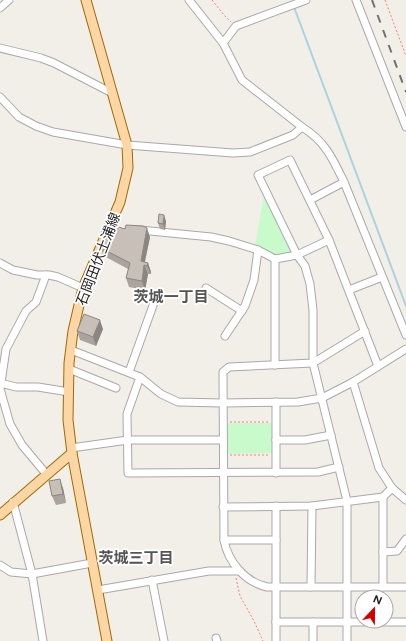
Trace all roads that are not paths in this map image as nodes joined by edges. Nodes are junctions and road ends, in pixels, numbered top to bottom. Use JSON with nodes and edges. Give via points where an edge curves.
{"nodes":[{"id":1,"x":86,"y":0,"type":"edge"},
{"id":2,"x":189,"y":0,"type":"edge"},
{"id":3,"x":306,"y":0,"type":"edge"},
{"id":4,"x":356,"y":0,"type":"edge"},
{"id":5,"x":223,"y":43,"type":"junction"},
{"id":6,"x":0,"y":48,"type":"edge"},
{"id":7,"x":112,"y":93,"type":"junction"},
{"id":8,"x":0,"y":97,"type":"edge"},
{"id":9,"x":302,"y":127,"type":"junction"},
{"id":10,"x":406,"y":127,"type":"edge"},
{"id":11,"x":127,"y":146,"type":"junction"},
{"id":12,"x":344,"y":182,"type":"junction"},
{"id":13,"x":310,"y":200,"type":"junction"},
{"id":14,"x":135,"y":230,"type":"edge"},
{"id":15,"x":329,"y":240,"type":"junction"},
{"id":16,"x":258,"y":250,"type":"junction"},
{"id":17,"x":298,"y":255,"type":"junction"},
{"id":18,"x":275,"y":260,"type":"junction"},
{"id":19,"x":0,"y":263,"type":"edge"},
{"id":20,"x":46,"y":275,"type":"junction"},
{"id":21,"x":382,"y":277,"type":"junction"},
{"id":22,"x":83,"y":288,"type":"junction"},
{"id":23,"x":206,"y":288,"type":"dead end"},
{"id":24,"x":349,"y":290,"type":"junction"},
{"id":25,"x":155,"y":300,"type":"dead end"},
{"id":26,"x":242,"y":311,"type":"junction"},
{"id":27,"x":365,"y":331,"type":"junction"},
{"id":28,"x":406,"y":335,"type":"edge"},
{"id":29,"x":225,"y":336,"type":"dead end"},
{"id":30,"x":406,"y":349,"type":"edge"},
{"id":31,"x":70,"y":350,"type":"junction"},
{"id":32,"x":313,"y":363,"type":"junction"},
{"id":33,"x":275,"y":365,"type":"junction"},
{"id":34,"x":378,"y":366,"type":"junction"},
{"id":35,"x":69,"y":368,"type":"junction"},
{"id":36,"x":129,"y":372,"type":"junction"},
{"id":37,"x":140,"y":377,"type":"junction"},
{"id":38,"x":353,"y":382,"type":"junction"},
{"id":39,"x":0,"y":383,"type":"edge"},
{"id":40,"x":116,"y":388,"type":"dead end"},
{"id":41,"x":69,"y":392,"type":"junction"},
{"id":42,"x":322,"y":398,"type":"junction"},
{"id":43,"x":276,"y":402,"type":"junction"},
{"id":44,"x":223,"y":403,"type":"junction"},
{"id":45,"x":331,"y":435,"type":"junction"},
{"id":46,"x":128,"y":440,"type":"junction"},
{"id":47,"x":223,"y":440,"type":"junction"},
{"id":48,"x":276,"y":440,"type":"junction"},
{"id":49,"x":71,"y":451,"type":"junction"},
{"id":50,"x":339,"y":467,"type":"junction"},
{"id":51,"x":223,"y":473,"type":"junction"},
{"id":52,"x":276,"y":473,"type":"junction"},
{"id":53,"x":47,"y":474,"type":"junction"},
{"id":54,"x":392,"y":488,"type":"junction"},
{"id":55,"x":384,"y":497,"type":"junction"},
{"id":56,"x":406,"y":500,"type":"edge"},
{"id":57,"x":347,"y":501,"type":"junction"},
{"id":58,"x":13,"y":502,"type":"junction"},
{"id":59,"x":276,"y":506,"type":"junction"},
{"id":60,"x":312,"y":506,"type":"junction"},
{"id":61,"x":223,"y":507,"type":"junction"},
{"id":62,"x":0,"y":515,"type":"edge"},
{"id":63,"x":406,"y":539,"type":"edge"},
{"id":64,"x":224,"y":540,"type":"junction"},
{"id":65,"x":276,"y":540,"type":"junction"},
{"id":66,"x":383,"y":552,"type":"junction"},
{"id":67,"x":92,"y":563,"type":"junction"},
{"id":68,"x":0,"y":565,"type":"edge"},
{"id":69,"x":237,"y":571,"type":"junction"},
{"id":70,"x":32,"y":574,"type":"junction"},
{"id":71,"x":152,"y":580,"type":"junction"},
{"id":72,"x":276,"y":587,"type":"junction"},
{"id":73,"x":311,"y":587,"type":"junction"},
{"id":74,"x":347,"y":587,"type":"junction"},
{"id":75,"x":383,"y":587,"type":"junction"},
{"id":76,"x":406,"y":587,"type":"edge"},
{"id":77,"x":98,"y":590,"type":"junction"},
{"id":78,"x":276,"y":622,"type":"junction"},
{"id":79,"x":313,"y":622,"type":"junction"},
{"id":80,"x":347,"y":622,"type":"junction"},
{"id":81,"x":406,"y":622,"type":"edge"},
{"id":82,"x":43,"y":641,"type":"edge"},
{"id":83,"x":107,"y":641,"type":"edge"},
{"id":84,"x":164,"y":641,"type":"edge"},
{"id":85,"x":276,"y":641,"type":"edge"},
{"id":86,"x":313,"y":641,"type":"edge"},
{"id":87,"x":347,"y":641,"type":"edge"}],
"edges":[{"from":1,"to":7,"type":"main road","name":"石岡田伏土浦線"},
{"from":2,"to":5,"type":"street"},
{"from":3,"to":5,"type":"street","via":[[236,26]]},
{"from":4,"to":10,"type":"street"},
{"from":5,"to":9,"type":"street","via":[[242,80]]},
{"from":6,"to":7,"type":"street","via":[[48,60]]},
{"from":7,"to":11,"type":"main road","name":"石岡田伏土浦線"},
{"from":8,"to":11,"type":"street","via":[[19,117],[36,126]]},
{"from":9,"to":11,"type":"street","via":[[293,134],[250,152]]},
{"from":9,"to":12,"type":"street","via":[[324,145]]},
{"from":11,"to":22,"type":"main road","name":"石岡田伏土浦線","via":[[126,179],[113,229]]},
{"from":12,"to":13,"type":"street"},
{"from":12,"to":21,"type":"street"},
{"from":13,"to":15,"type":"street"},
{"from":13,"to":17,"type":"street","via":[[290,160],[258,175]]},
{"from":14,"to":16,"type":"street","via":[[211,237]]},
{"from":15,"to":17,"type":"street"},
{"from":15,"to":24,"type":"street"},
{"from":16,"to":18,"type":"street"},
{"from":16,"to":26,"type":"street","via":[[254,280]]},
{"from":17,"to":18,"type":"street"},
{"from":17,"to":32,"type":"street","via":[[305,266],[310,284],[313,310]]},
{"from":18,"to":33,"type":"street"},
{"from":19,"to":20,"type":"street","via":[[13,270]]},
{"from":20,"to":22,"type":"street","via":[[58,277]]},
{"from":20,"to":39,"type":"street","via":[[36,302],[26,311],[6,349]]},
{"from":21,"to":24,"type":"street"},
{"from":21,"to":28,"type":"street"},
{"from":22,"to":31,"type":"main road","name":"石岡田伏土浦線"},
{"from":23,"to":26,"type":"street"},
{"from":24,"to":27,"type":"street"},
{"from":25,"to":36,"type":"street"},
{"from":26,"to":29,"type":"street"},
{"from":27,"to":32,"type":"street"},
{"from":27,"to":34,"type":"street"},
{"from":30,"to":34,"type":"street"},
{"from":31,"to":35,"type":"main road","name":"石岡田伏土浦線"},
{"from":31,"to":36,"type":"street"},
{"from":32,"to":33,"type":"street"},
{"from":32,"to":42,"type":"street"},
{"from":33,"to":44,"type":"street","via":[[229,367],[223,372]]},
{"from":34,"to":38,"type":"street"},
{"from":35,"to":40,"type":"street"},
{"from":35,"to":41,"type":"main road","name":"石岡田伏土浦線"},
{"from":36,"to":37,"type":"street"},
{"from":37,"to":44,"type":"street","via":[[161,394],[178,402]]},
{"from":37,"to":46,"type":"street","via":[[127,414]]},
{"from":38,"to":42,"type":"street"},
{"from":38,"to":54,"type":"street","via":[[379,468]]},
{"from":39,"to":41,"type":"street"},
{"from":39,"to":53,"type":"street","via":[[10,424],[22,445]]},
{"from":41,"to":49,"type":"main road","name":"石岡田伏土浦線"},
{"from":42,"to":43,"type":"street"},
{"from":42,"to":45,"type":"street"},
{"from":43,"to":44,"type":"street"},
{"from":43,"to":48,"type":"street"},
{"from":44,"to":47,"type":"street"},
{"from":45,"to":48,"type":"street","via":[[305,440]]},
{"from":45,"to":50,"type":"street"},
{"from":46,"to":47,"type":"street"},
{"from":46,"to":49,"type":"street"},
{"from":46,"to":51,"type":"street","via":[[128,473]]},
{"from":47,"to":51,"type":"street"},
{"from":48,"to":52,"type":"street"},
{"from":49,"to":53,"type":"main road"},
{"from":49,"to":67,"type":"main road","name":"石岡田伏土浦線"},
{"from":50,"to":52,"type":"street","via":[[318,472]]},
{"from":50,"to":57,"type":"street"},
{"from":51,"to":52,"type":"street"},
{"from":51,"to":61,"type":"street"},
{"from":53,"to":58,"type":"main road"},
{"from":54,"to":55,"type":"street"},
{"from":54,"to":56,"type":"street"},
{"from":55,"to":57,"type":"street"},
{"from":55,"to":66,"type":"street"},
{"from":57,"to":60,"type":"street"},
{"from":57,"to":74,"type":"street"},
{"from":58,"to":62,"type":"main road"},
{"from":58,"to":70,"type":"street"},
{"from":59,"to":60,"type":"street"},
{"from":59,"to":61,"type":"street"},
{"from":59,"to":65,"type":"street"},
{"from":60,"to":73,"type":"street"},
{"from":61,"to":64,"type":"street"},
{"from":63,"to":66,"type":"street","via":[[397,551]]},
{"from":64,"to":65,"type":"street"},
{"from":64,"to":69,"type":"street","via":[[225,548]]},
{"from":65,"to":72,"type":"street"},
{"from":66,"to":75,"type":"street"},
{"from":67,"to":70,"type":"street"},
{"from":67,"to":77,"type":"main road","name":"石岡田伏土浦線"},
{"from":68,"to":70,"type":"street","via":[[11,572]]},
{"from":69,"to":71,"type":"street","via":[[209,571]]},
{"from":69,"to":72,"type":"street","via":[[253,582]]},
{"from":70,"to":82,"type":"street"},
{"from":71,"to":77,"type":"street"},
{"from":71,"to":84,"type":"street"},
{"from":72,"to":73,"type":"street"},
{"from":72,"to":78,"type":"street"},
{"from":73,"to":74,"type":"street"},
{"from":74,"to":75,"type":"street"},
{"from":74,"to":80,"type":"street"},
{"from":75,"to":76,"type":"street"},
{"from":77,"to":83,"type":"main road","name":"石岡田伏土浦線"},
{"from":78,"to":79,"type":"street"},
{"from":78,"to":85,"type":"street"},
{"from":79,"to":80,"type":"street"},
{"from":79,"to":86,"type":"street"},
{"from":80,"to":81,"type":"street"},
{"from":80,"to":87,"type":"street"}]}
